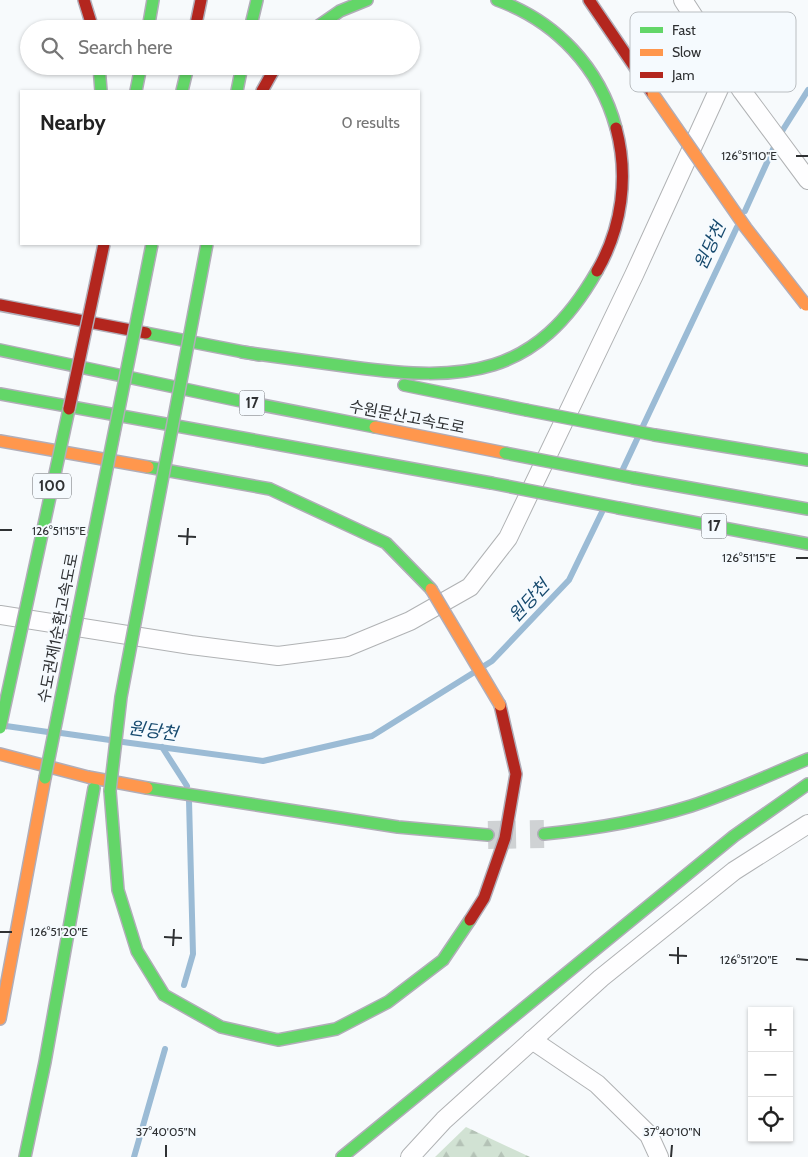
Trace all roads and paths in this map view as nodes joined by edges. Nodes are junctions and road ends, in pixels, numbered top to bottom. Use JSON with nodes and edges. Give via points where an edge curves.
{"nodes":[{"id":1,"x":84,"y":0,"type":"edge"},
{"id":2,"x":153,"y":0,"type":"edge"},
{"id":3,"x":201,"y":0,"type":"edge"},
{"id":4,"x":257,"y":0,"type":"edge"},
{"id":5,"x":367,"y":0,"type":"edge"},
{"id":6,"x":496,"y":0,"type":"edge"},
{"id":7,"x":589,"y":0,"type":"edge"},
{"id":8,"x":684,"y":0,"type":"edge"},
{"id":9,"x":692,"y":12,"type":"edge"},
{"id":10,"x":90,"y":20,"type":"edge"},
{"id":11,"x":150,"y":20,"type":"edge"},
{"id":12,"x":197,"y":20,"type":"edge"},
{"id":13,"x":252,"y":20,"type":"edge"},
{"id":14,"x":327,"y":20,"type":"edge"},
{"id":15,"x":630,"y":60,"type":"edge"},
{"id":16,"x":100,"y":75,"type":"edge"},
{"id":17,"x":139,"y":75,"type":"edge"},
{"id":18,"x":186,"y":75,"type":"edge"},
{"id":19,"x":240,"y":75,"type":"edge"},
{"id":20,"x":271,"y":75,"type":"edge"},
{"id":21,"x":101,"y":90,"type":"edge"},
{"id":22,"x":136,"y":90,"type":"edge"},
{"id":23,"x":182,"y":90,"type":"edge"},
{"id":24,"x":237,"y":90,"type":"edge"},
{"id":25,"x":263,"y":90,"type":"edge"},
{"id":26,"x":652,"y":92,"type":"edge"},
{"id":27,"x":718,"y":92,"type":"edge"},
{"id":28,"x":743,"y":92,"type":"edge"},
{"id":29,"x":804,"y":176,"type":"edge"},
{"id":30,"x":98,"y":245,"type":"edge"},
{"id":31,"x":104,"y":245,"type":"edge"},
{"id":32,"x":152,"y":245,"type":"edge"},
{"id":33,"x":207,"y":245,"type":"edge"},
{"id":34,"x":98,"y":272,"type":"junction"},
{"id":35,"x":0,"y":301,"type":"edge"},
{"id":36,"x":0,"y":305,"type":"edge"},
{"id":37,"x":807,"y":307,"type":"edge"},
{"id":38,"x":42,"y":314,"type":"junction"},
{"id":39,"x":0,"y":350,"type":"edge"},
{"id":40,"x":242,"y":352,"type":"junction"},
{"id":41,"x":0,"y":394,"type":"edge"},
{"id":42,"x":0,"y":441,"type":"edge"},
{"id":43,"x":808,"y":460,"type":"edge"},
{"id":44,"x":808,"y":509,"type":"edge"},
{"id":45,"x":808,"y":544,"type":"edge"},
{"id":46,"x":0,"y":616,"type":"edge"},
{"id":47,"x":121,"y":697,"type":"junction"},
{"id":48,"x":0,"y":728,"type":"edge"},
{"id":49,"x":0,"y":754,"type":"edge"},
{"id":50,"x":808,"y":759,"type":"edge"},
{"id":51,"x":808,"y":784,"type":"edge"},
{"id":52,"x":808,"y":824,"type":"edge"},
{"id":53,"x":544,"y":834,"type":"tunnel mouth"},
{"id":54,"x":488,"y":835,"type":"tunnel mouth"},
{"id":55,"x":0,"y":1019,"type":"edge"},
{"id":56,"x":532,"y":1040,"type":"junction"},
{"id":57,"x":25,"y":1157,"type":"edge"},
{"id":58,"x":342,"y":1157,"type":"edge"},
{"id":59,"x":410,"y":1157,"type":"edge"},
{"id":60,"x":659,"y":1157,"type":"edge"}],
"edges":[{"from":1,"to":10,"type":"highway"},
{"from":2,"to":11,"type":"highway"},
{"from":3,"to":12,"type":"highway"},
{"from":4,"to":13,"type":"highway"},
{"from":5,"to":14,"type":"highway"},
{"from":6,"to":40,"type":"highway","via":[[521,9],[547,25],[570,46],[588,67],[612,113],[623,168],[622,199],[604,258],[588,287],[544,339],[497,364],[468,371],[428,374],[385,371]]},
{"from":7,"to":15,"type":"highway","bridge":true},
{"from":8,"to":9,"type":"street"},
{"from":16,"to":21,"type":"highway"},
{"from":17,"to":22,"type":"highway"},
{"from":18,"to":23,"type":"highway"},
{"from":19,"to":24,"type":"highway"},
{"from":20,"to":25,"type":"highway"},
{"from":26,"to":37,"type":"highway","bridge":true,"via":[[719,192]]},
{"from":27,"to":46,"type":"street","via":[[508,538],[470,586],[410,621],[347,647],[278,656]]},
{"from":28,"to":29,"type":"street"},
{"from":30,"to":34,"type":"highway","bridge":true},
{"from":31,"to":34,"type":"highway","number":"100","bridge":true},
{"from":32,"to":55,"type":"highway","name":"수도권제1순환고속도로","bridge":true},
{"from":33,"to":47,"type":"highway","bridge":true},
{"from":34,"to":48,"type":"highway","number":"100","bridge":true},
{"from":35,"to":38,"type":"highway"},
{"from":36,"to":38,"type":"highway"},
{"from":38,"to":40,"type":"highway"},
{"from":39,"to":44,"type":"highway","name":"수원문산고속도로","number":"17","bridge":true,"via":[[505,453]]},
{"from":40,"to":43,"type":"highway","bridge":true,"via":[[655,435]]},
{"from":41,"to":45,"type":"highway","number":"17","bridge":true,"via":[[491,482]]},
{"from":42,"to":47,"type":"highway","bridge":true,"via":[[270,489],[386,543],[431,589],[500,705],[516,774],[505,838],[484,898],[443,960],[388,1002],[336,1029],[278,1040],[221,1027],[164,995],[137,951],[118,890],[110,791]]},
{"from":47,"to":57,"type":"highway","bridge":true,"via":[[94,788]]},
{"from":49,"to":54,"type":"highway","via":[[67,773],[161,790],[406,829]]},
{"from":50,"to":53,"type":"highway","via":[[689,806],[634,820]]},
{"from":51,"to":58,"type":"highway","via":[[734,836]]},
{"from":52,"to":56,"type":"street","via":[[734,871],[601,978]]},
{"from":56,"to":59,"type":"street","via":[[444,1120]]},
{"from":56,"to":60,"type":"street","via":[[597,1084],[649,1135]]}]}
